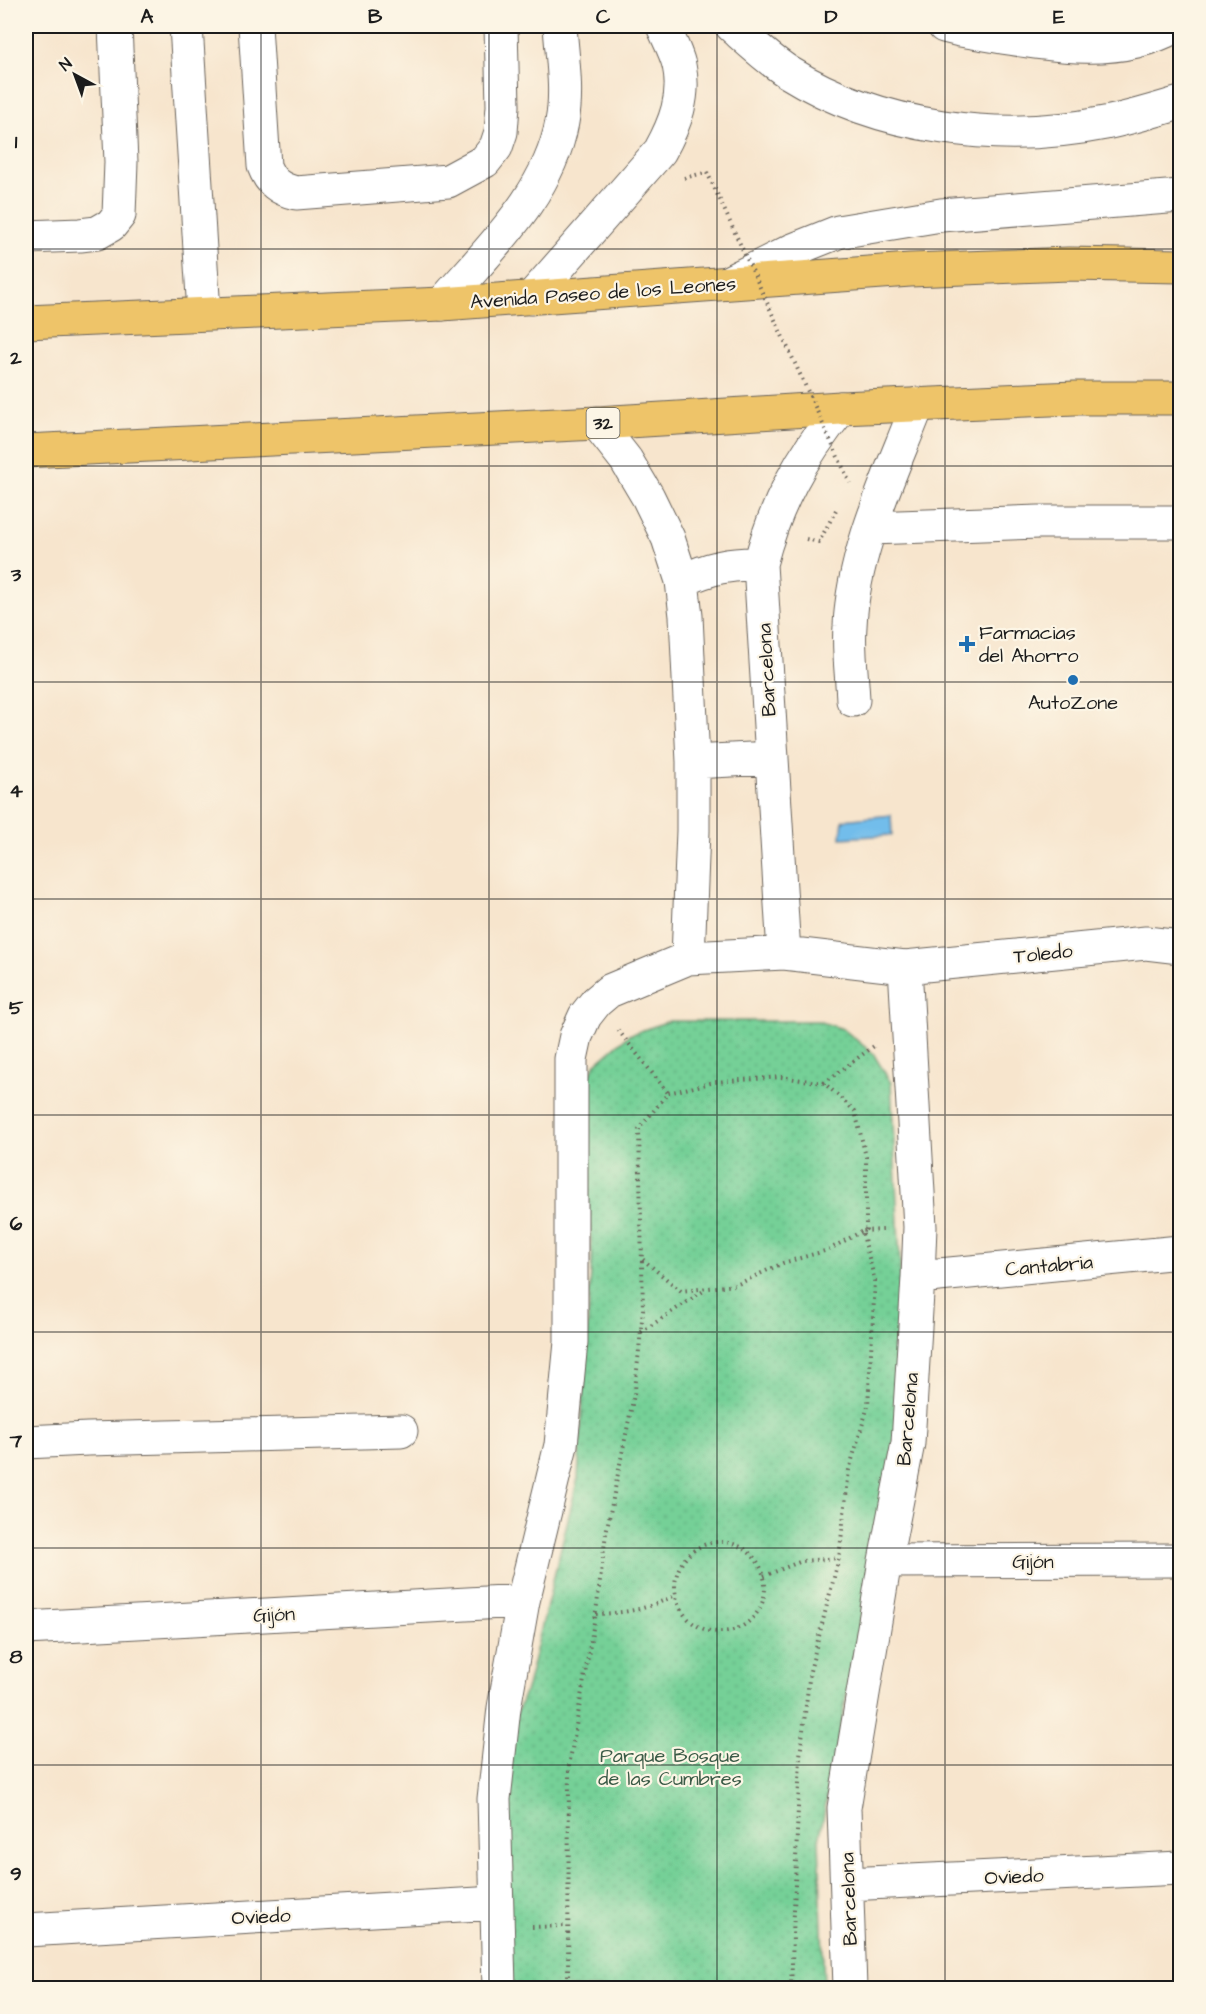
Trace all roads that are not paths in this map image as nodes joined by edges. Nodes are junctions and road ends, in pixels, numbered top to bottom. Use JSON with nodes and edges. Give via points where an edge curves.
{"nodes":[{"id":1,"x":116,"y":26,"type":"edge"},
{"id":2,"x":186,"y":26,"type":"edge"},
{"id":3,"x":255,"y":26,"type":"edge"},
{"id":4,"x":501,"y":26,"type":"edge"},
{"id":5,"x":560,"y":26,"type":"edge"},
{"id":6,"x":663,"y":26,"type":"edge"},
{"id":7,"x":732,"y":26,"type":"edge"},
{"id":8,"x":944,"y":26,"type":"edge"},
{"id":9,"x":1175,"y":26,"type":"edge"},
{"id":10,"x":1180,"y":104,"type":"edge"},
{"id":11,"x":1180,"y":196,"type":"edge"},
{"id":12,"x":26,"y":237,"type":"edge"},
{"id":13,"x":1180,"y":266,"type":"edge"},
{"id":14,"x":729,"y":282,"type":"junction"},
{"id":15,"x":531,"y":298,"type":"junction"},
{"id":16,"x":442,"y":304,"type":"junction"},
{"id":17,"x":204,"y":313,"type":"junction"},
{"id":18,"x":26,"y":322,"type":"edge"},
{"id":19,"x":1180,"y":398,"type":"edge"},
{"id":20,"x":918,"y":404,"type":"junction"},
{"id":21,"x":841,"y":408,"type":"junction"},
{"id":22,"x":597,"y":423,"type":"junction"},
{"id":23,"x":26,"y":451,"type":"edge"},
{"id":24,"x":1180,"y":522,"type":"edge"},
{"id":25,"x":871,"y":528,"type":"junction"},
{"id":26,"x":760,"y":564,"type":"junction"},
{"id":27,"x":682,"y":581,"type":"junction"},
{"id":28,"x":853,"y":699,"type":"dead end"},
{"id":29,"x":770,"y":758,"type":"junction"},
{"id":30,"x":693,"y":762,"type":"junction"},
{"id":31,"x":1180,"y":947,"type":"edge"},
{"id":32,"x":784,"y":953,"type":"junction"},
{"id":33,"x":688,"y":958,"type":"junction"},
{"id":34,"x":905,"y":967,"type":"junction"},
{"id":35,"x":1180,"y":1252,"type":"edge"},
{"id":36,"x":918,"y":1277,"type":"junction"},
{"id":37,"x":401,"y":1431,"type":"dead end"},
{"id":38,"x":26,"y":1442,"type":"edge"},
{"id":39,"x":1180,"y":1560,"type":"edge"},
{"id":40,"x":885,"y":1561,"type":"junction"},
{"id":41,"x":523,"y":1601,"type":"junction"},
{"id":42,"x":26,"y":1628,"type":"edge"},
{"id":43,"x":1180,"y":1868,"type":"edge"},
{"id":44,"x":848,"y":1884,"type":"junction"},
{"id":45,"x":496,"y":1903,"type":"junction"},
{"id":46,"x":26,"y":1930,"type":"edge"},
{"id":47,"x":499,"y":1989,"type":"edge"},
{"id":48,"x":850,"y":1989,"type":"edge"}],
"edges":[{"from":1,"to":12,"type":"street","via":[[119,215],[111,225],[97,232]]},
{"from":2,"to":17,"type":"street"},
{"from":3,"to":4,"type":"street","via":[[264,166],[275,185],[296,193],[448,181],[484,161],[496,147],[501,132]]},
{"from":5,"to":16,"type":"street","via":[[563,120],[556,152],[524,208]]},
{"from":6,"to":15,"type":"street","via":[[679,64],[681,95],[674,125],[660,151]]},
{"from":7,"to":10,"type":"street","via":[[788,71],[833,95],[927,126],[979,132],[1046,131],[1105,123]]},
{"from":8,"to":9,"type":"street","via":[[1065,46],[1138,41]]},
{"from":11,"to":14,"type":"street","via":[[941,215],[838,232],[793,249]]},
{"from":13,"to":14,"type":"main road","name":"Avenida Paseo de los Leones","via":[[1069,264]]},
{"from":14,"to":15,"type":"main road","name":"Avenida Paseo de los Leones"},
{"from":15,"to":16,"type":"main road","name":"Avenida Paseo de los Leones"},
{"from":16,"to":17,"type":"main road","name":"Avenida Paseo de los Leones"},
{"from":17,"to":18,"type":"main road","name":"Avenida Paseo de los Leones"},
{"from":19,"to":20,"type":"main road","number":"32"},
{"from":20,"to":21,"type":"main road","number":"32"},
{"from":20,"to":25,"type":"street"},
{"from":21,"to":22,"type":"main road","number":"32"},
{"from":21,"to":26,"type":"street","name":"Barcelona","via":[[795,471],[769,531]]},
{"from":22,"to":23,"type":"main road","number":"32"},
{"from":22,"to":27,"type":"street","via":[[648,497],[668,538]]},
{"from":24,"to":25,"type":"street"},
{"from":25,"to":28,"type":"street","via":[[855,582],[850,627]]},
{"from":26,"to":27,"type":"street","via":[[719,566]]},
{"from":26,"to":29,"type":"street","name":"Barcelona"},
{"from":27,"to":30,"type":"street"},
{"from":29,"to":30,"type":"street"},
{"from":29,"to":32,"type":"street","name":"Barcelona"},
{"from":30,"to":33,"type":"street"},
{"from":31,"to":34,"type":"street","name":"Toledo","via":[[1146,943]]},
{"from":32,"to":33,"type":"street"},
{"from":32,"to":34,"type":"street"},
{"from":33,"to":41,"type":"street","via":[[609,991],[585,1016],[576,1036],[571,1059],[571,1342],[561,1445]]},
{"from":34,"to":36,"type":"street","name":"Barcelona","via":[[920,1227]]},
{"from":35,"to":36,"type":"street","name":"Cantabria"},
{"from":36,"to":40,"type":"street","name":"Barcelona","via":[[908,1443]]},
{"from":37,"to":38,"type":"street"},
{"from":39,"to":40,"type":"street","name":"Gijón"},
{"from":40,"to":44,"type":"street","name":"Barcelona","via":[[844,1808]]},
{"from":41,"to":42,"type":"street","name":"Gijón"},
{"from":41,"to":45,"type":"street","via":[[504,1708],[494,1799]]},
{"from":43,"to":44,"type":"street","name":"Oviedo"},
{"from":44,"to":48,"type":"street","name":"Barcelona"},
{"from":45,"to":46,"type":"street","name":"Oviedo"},
{"from":45,"to":47,"type":"street"}]}
